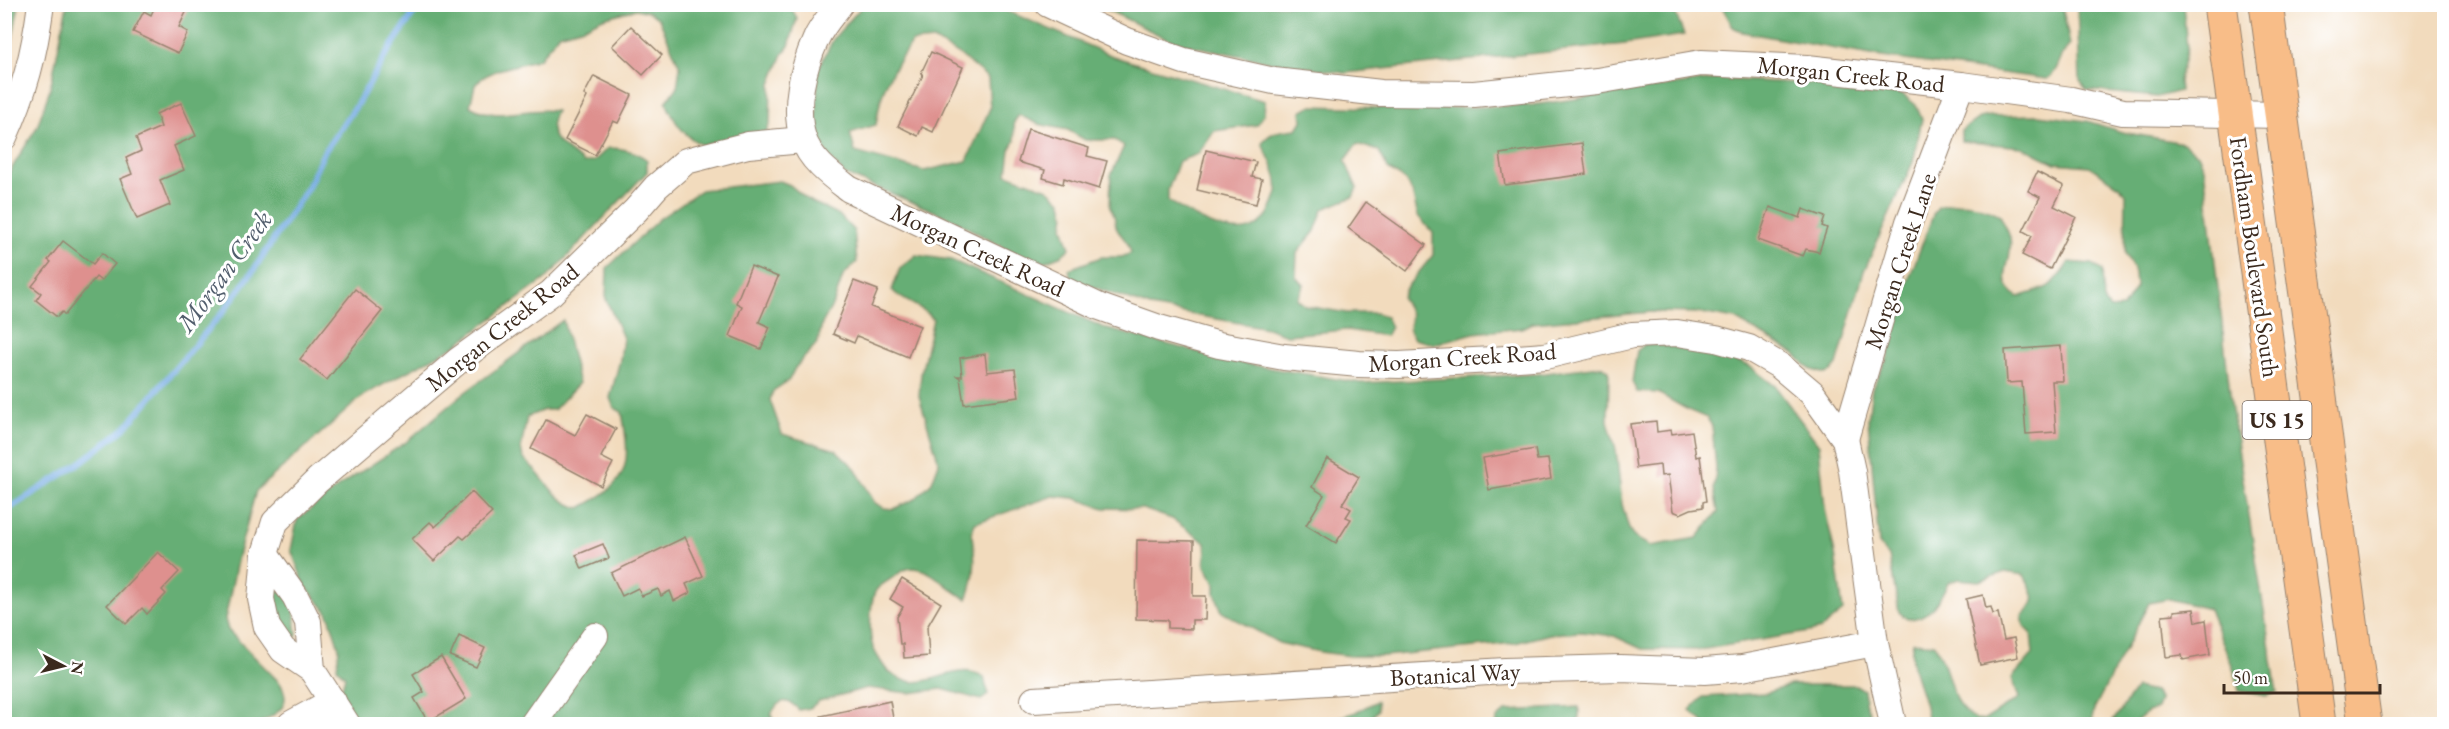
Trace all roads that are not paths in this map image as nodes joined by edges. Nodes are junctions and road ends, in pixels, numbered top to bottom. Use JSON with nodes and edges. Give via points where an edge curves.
{"nodes":[{"id":1,"x":41,"y":4,"type":"edge"},
{"id":2,"x":840,"y":4,"type":"edge"},
{"id":3,"x":1048,"y":4,"type":"edge"},
{"id":4,"x":2220,"y":4,"type":"edge"},
{"id":5,"x":2266,"y":4,"type":"edge"},
{"id":6,"x":1961,"y":85,"type":"junction"},
{"id":7,"x":2235,"y":115,"type":"junction"},
{"id":8,"x":2280,"y":115,"type":"junction"},
{"id":9,"x":4,"y":137,"type":"edge"},
{"id":10,"x":804,"y":140,"type":"junction"},
{"id":11,"x":1845,"y":439,"type":"junction"},
{"id":12,"x":265,"y":554,"type":"junction"},
{"id":13,"x":595,"y":636,"type":"dead end"},
{"id":14,"x":1875,"y":643,"type":"junction"},
{"id":15,"x":312,"y":670,"type":"junction"},
{"id":16,"x":1034,"y":700,"type":"dead end"},
{"id":17,"x":333,"y":701,"type":"junction"},
{"id":18,"x":291,"y":724,"type":"edge"},
{"id":19,"x":346,"y":724,"type":"edge"},
{"id":20,"x":533,"y":724,"type":"edge"},
{"id":21,"x":1893,"y":724,"type":"edge"},
{"id":22,"x":2319,"y":724,"type":"edge"},
{"id":23,"x":2365,"y":724,"type":"edge"}],
"edges":[{"from":1,"to":9,"type":"street","via":[[34,56]]},
{"from":2,"to":10,"type":"street","name":"Morgan Creek Road","via":[[816,37],[802,78],[800,112]]},
{"from":3,"to":6,"type":"street","name":"Morgan Creek Road","via":[[1127,41],[1184,61],[1274,81],[1381,93],[1473,94],[1597,81],[1701,63],[1807,68]]},
{"from":4,"to":7,"type":"highway","name":"Fordham Boulevard South","number":"US 15"},
{"from":5,"to":8,"type":"highway","name":"Fordham Boulevard South","number":"US 15"},
{"from":6,"to":7,"type":"street","name":"Morgan Creek Road","via":[[2072,100],[2123,112]]},
{"from":6,"to":11,"type":"street","name":"Morgan Creek Lane","via":[[1909,222]]},
{"from":7,"to":8,"type":"street","name":"Morgan Creek Road"},
{"from":7,"to":22,"type":"highway","name":"Fordham Boulevard South","number":"US 15"},
{"from":8,"to":23,"type":"highway","name":"Fordham Boulevard South","number":"US 15"},
{"from":10,"to":11,"type":"street","name":"Morgan Creek Road","via":[[823,169],[849,189],[1100,307],[1159,328],[1284,357],[1399,365],[1545,356],[1632,335],[1677,333],[1716,339],[1749,348],[1780,366],[1812,393]]},
{"from":10,"to":12,"type":"street","name":"Morgan Creek Road","via":[[747,146],[686,161],[551,293],[459,360],[318,480],[275,522]]},
{"from":11,"to":14,"type":"street","name":"Morgan Creek Road"},
{"from":12,"to":15,"type":"street","name":"Morgan Creek Road","via":[[308,622]]},
{"from":12,"to":15,"type":"street","name":"Morgan Creek Road","via":[[261,599],[267,627],[283,650]]},
{"from":13,"to":20,"type":"street"},
{"from":14,"to":16,"type":"street","name":"Botanical Way","via":[[1742,668],[1515,670]]},
{"from":14,"to":21,"type":"street","name":"Morgan Creek Road"},
{"from":15,"to":17,"type":"street","name":"Morgan Creek Road"},
{"from":17,"to":18,"type":"street"},
{"from":17,"to":19,"type":"street","name":"Morgan Creek Road"}]}
